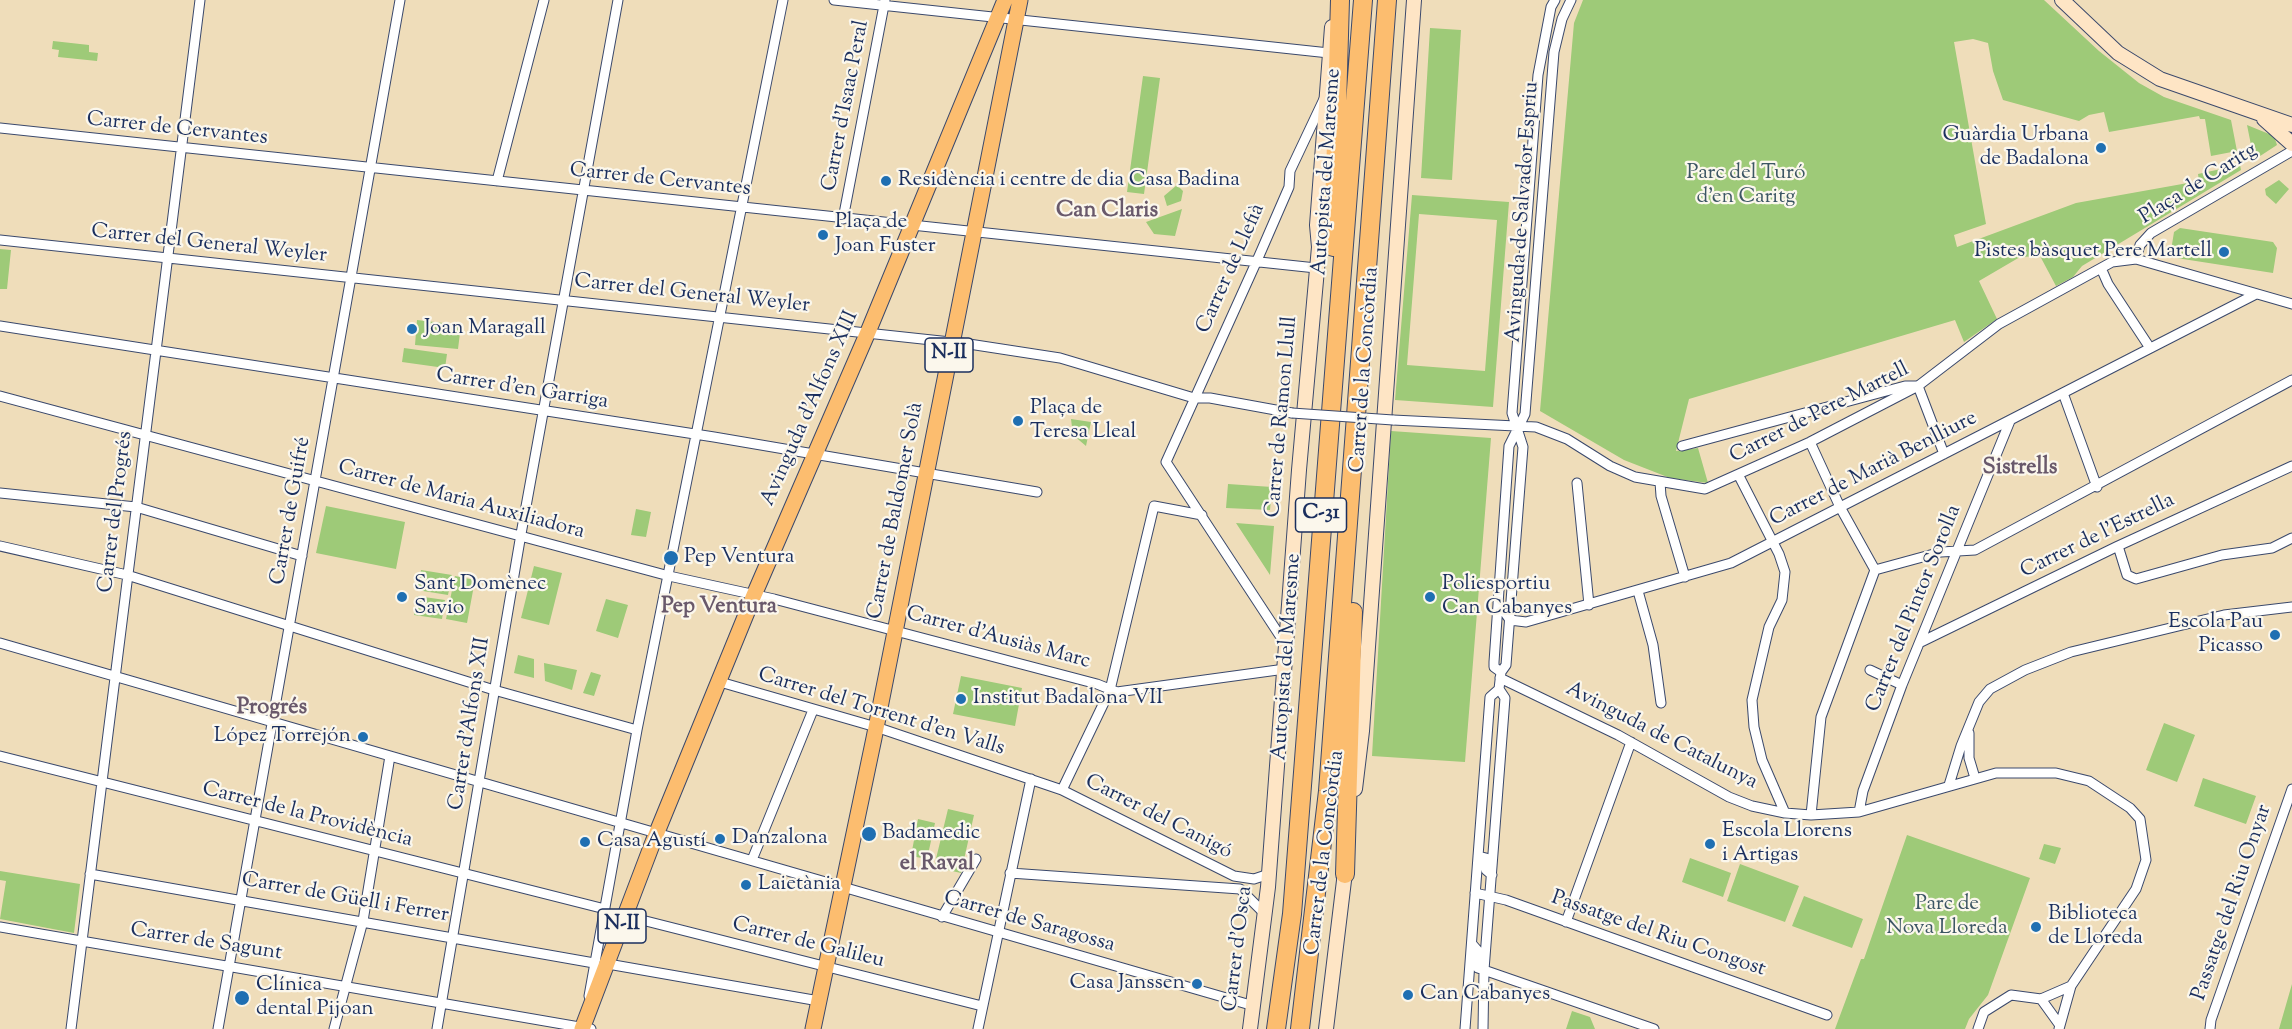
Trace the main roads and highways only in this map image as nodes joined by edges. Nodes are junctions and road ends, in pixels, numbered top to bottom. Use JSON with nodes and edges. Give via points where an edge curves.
{"nodes":[{"id":1,"x":1005,"y":0,"type":"edge"},
{"id":2,"x":1020,"y":0,"type":"edge"},
{"id":3,"x":1340,"y":0,"type":"edge"},
{"id":4,"x":1363,"y":0,"type":"edge"},
{"id":5,"x":1387,"y":0,"type":"edge"},
{"id":6,"x":1006,"y":20,"type":"junction"},
{"id":7,"x":1336,"y":360,"type":"junction"},
{"id":8,"x":1348,"y":533,"type":"junction"},
{"id":9,"x":1345,"y":874,"type":"road end"},
{"id":10,"x":585,"y":1025,"type":"edge"},
{"id":11,"x":813,"y":1029,"type":"edge"},
{"id":12,"x":1276,"y":1029,"type":"edge"},
{"id":13,"x":1300,"y":1029,"type":"edge"}],
"edges":[{"from":1,"to":6,"type":"main road","name":"Avinguda d'Alfons XIII","number":"N-II"},
{"from":2,"to":6,"type":"main road","name":"Carrer de Baldomer Solà","number":"N-II"},
{"from":3,"to":7,"type":"highway","via":[[1332,285]]},
{"from":4,"to":7,"type":"highway","name":"Autopista del Maresme","number":"C-31"},
{"from":5,"to":8,"type":"highway","number":"C-31"},
{"from":6,"to":10,"type":"main road","name":"Avinguda d'Alfons XIII","number":"N-II","via":[[911,225],[754,595],[626,916],[601,963]]},
{"from":6,"to":11,"type":"main road","name":"Carrer de Baldomer Solà","number":"N-II","via":[[1013,36]]},
{"from":7,"to":12,"type":"highway","name":"Autopista del Maresme","number":"C-31","via":[[1292,914]]},
{"from":8,"to":9,"type":"highway","via":[[1354,575]]},
{"from":8,"to":13,"type":"highway","number":"C-31","via":[[1328,791]]}]}
